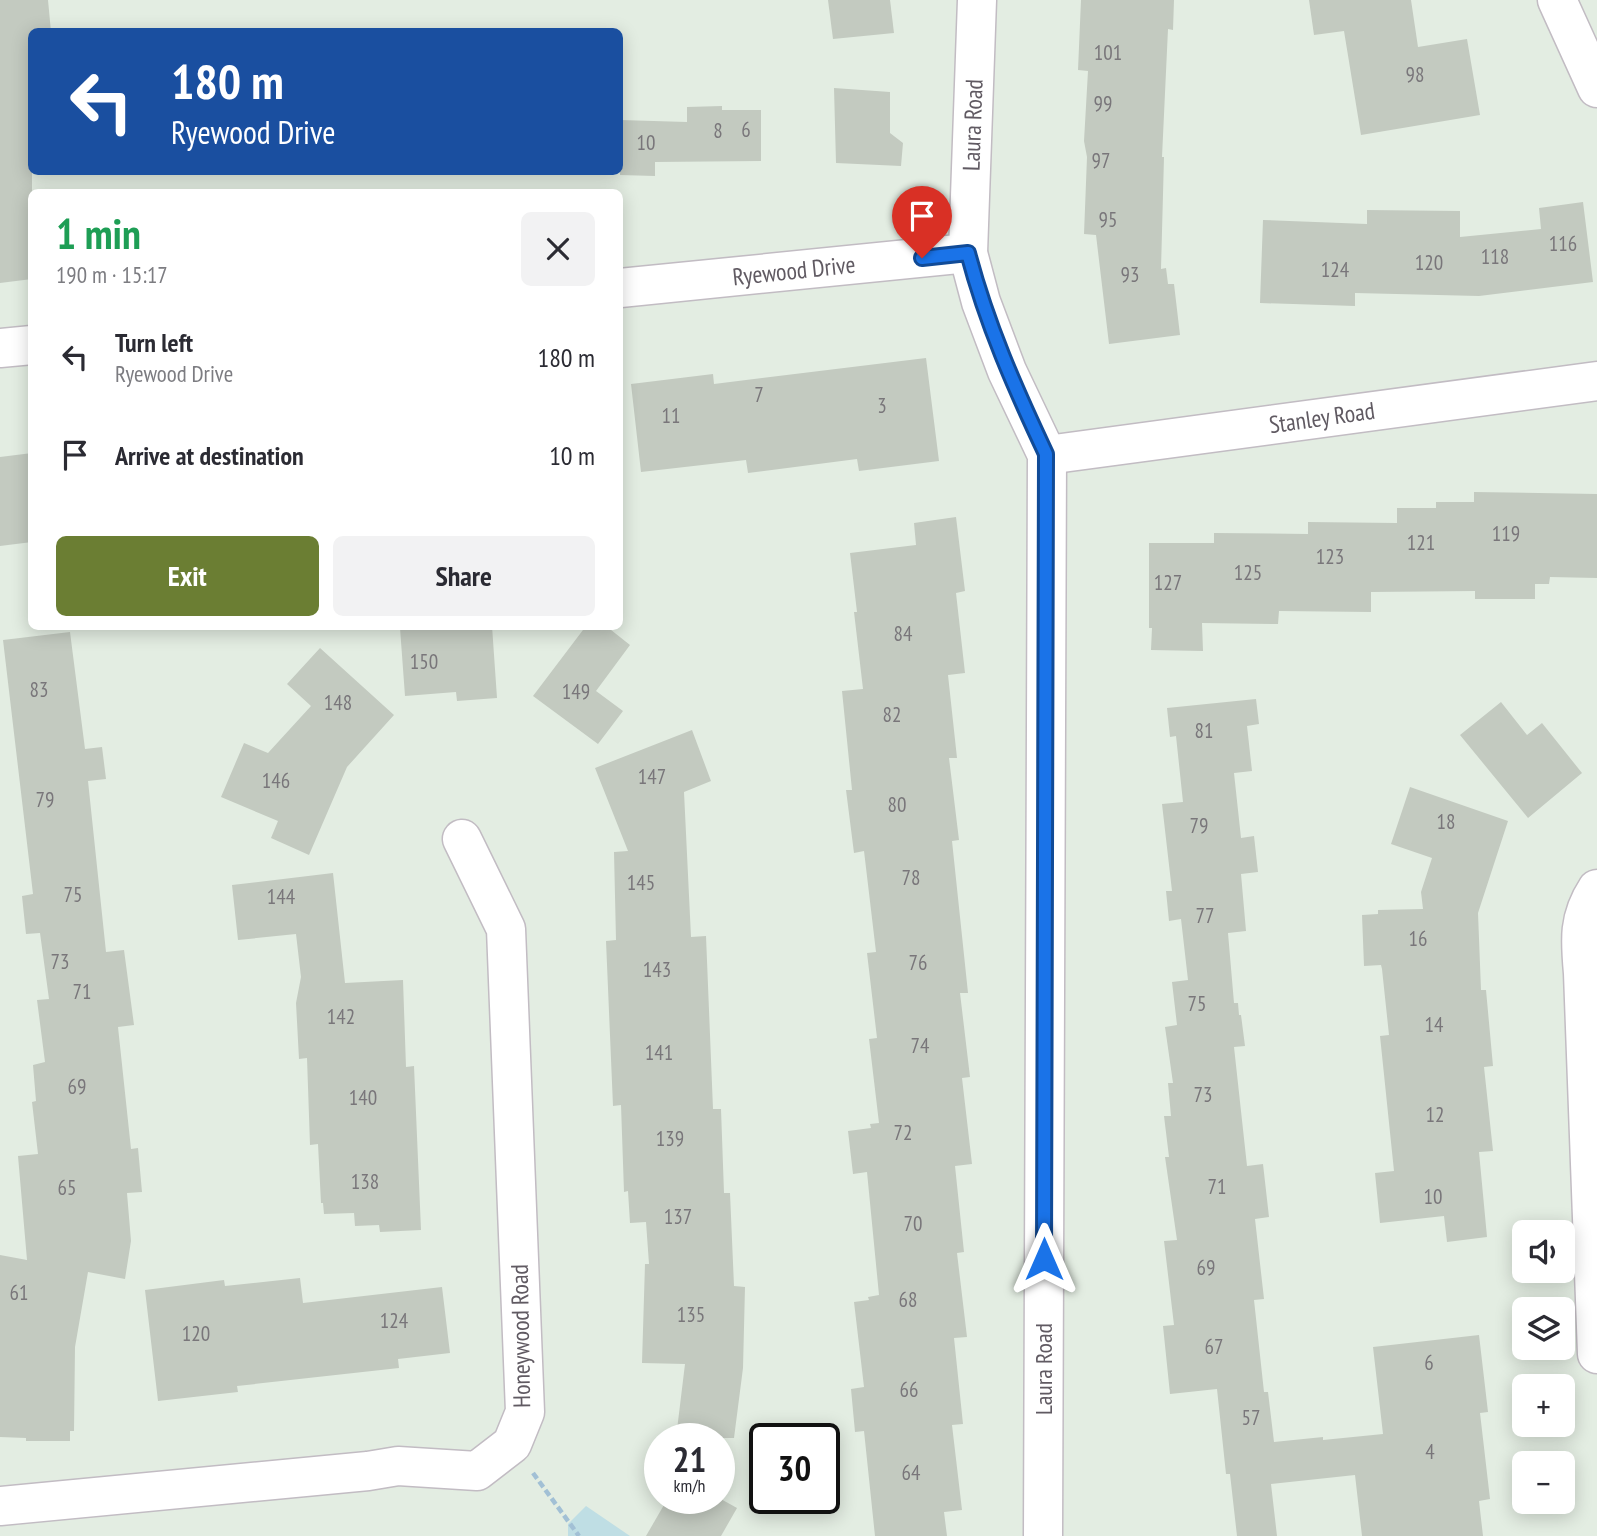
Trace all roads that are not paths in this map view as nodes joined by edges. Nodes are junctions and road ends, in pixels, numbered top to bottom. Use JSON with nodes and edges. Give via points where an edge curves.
{"nodes":[{"id":1,"x":977,"y":0,"type":"edge"},
{"id":2,"x":1557,"y":0,"type":"edge"},
{"id":3,"x":1597,"y":88,"type":"edge"},
{"id":4,"x":968,"y":253,"type":"junction"},
{"id":5,"x":623,"y":288,"type":"edge"},
{"id":6,"x":28,"y":345,"type":"edge"},
{"id":7,"x":0,"y":348,"type":"edge"},
{"id":8,"x":1597,"y":381,"type":"edge"},
{"id":9,"x":1046,"y":454,"type":"junction"},
{"id":10,"x":462,"y":839,"type":"dead end"},
{"id":11,"x":1597,"y":889,"type":"edge"},
{"id":12,"x":1597,"y":1354,"type":"edge"},
{"id":13,"x":0,"y":1506,"type":"edge"},
{"id":14,"x":1043,"y":1536,"type":"edge"}],
"edges":[{"from":1,"to":4,"type":"street","name":"Laura Road"},
{"from":2,"to":3,"type":"street"},
{"from":4,"to":5,"type":"street","name":"Ryewood Drive"},
{"from":4,"to":9,"type":"street","name":"Laura Road","via":[[1007,371]]},
{"from":6,"to":7,"type":"street"},
{"from":8,"to":9,"type":"street","name":"Stanley Road"},
{"from":9,"to":14,"type":"street","name":"Laura Road"},
{"from":10,"to":13,"type":"street","name":"Honeywood Road","via":[[506,929],[525,1412],[512,1444],[478,1471],[398,1466]]},
{"from":11,"to":12,"type":"street","via":[[1586,905],[1579,938]]}]}
